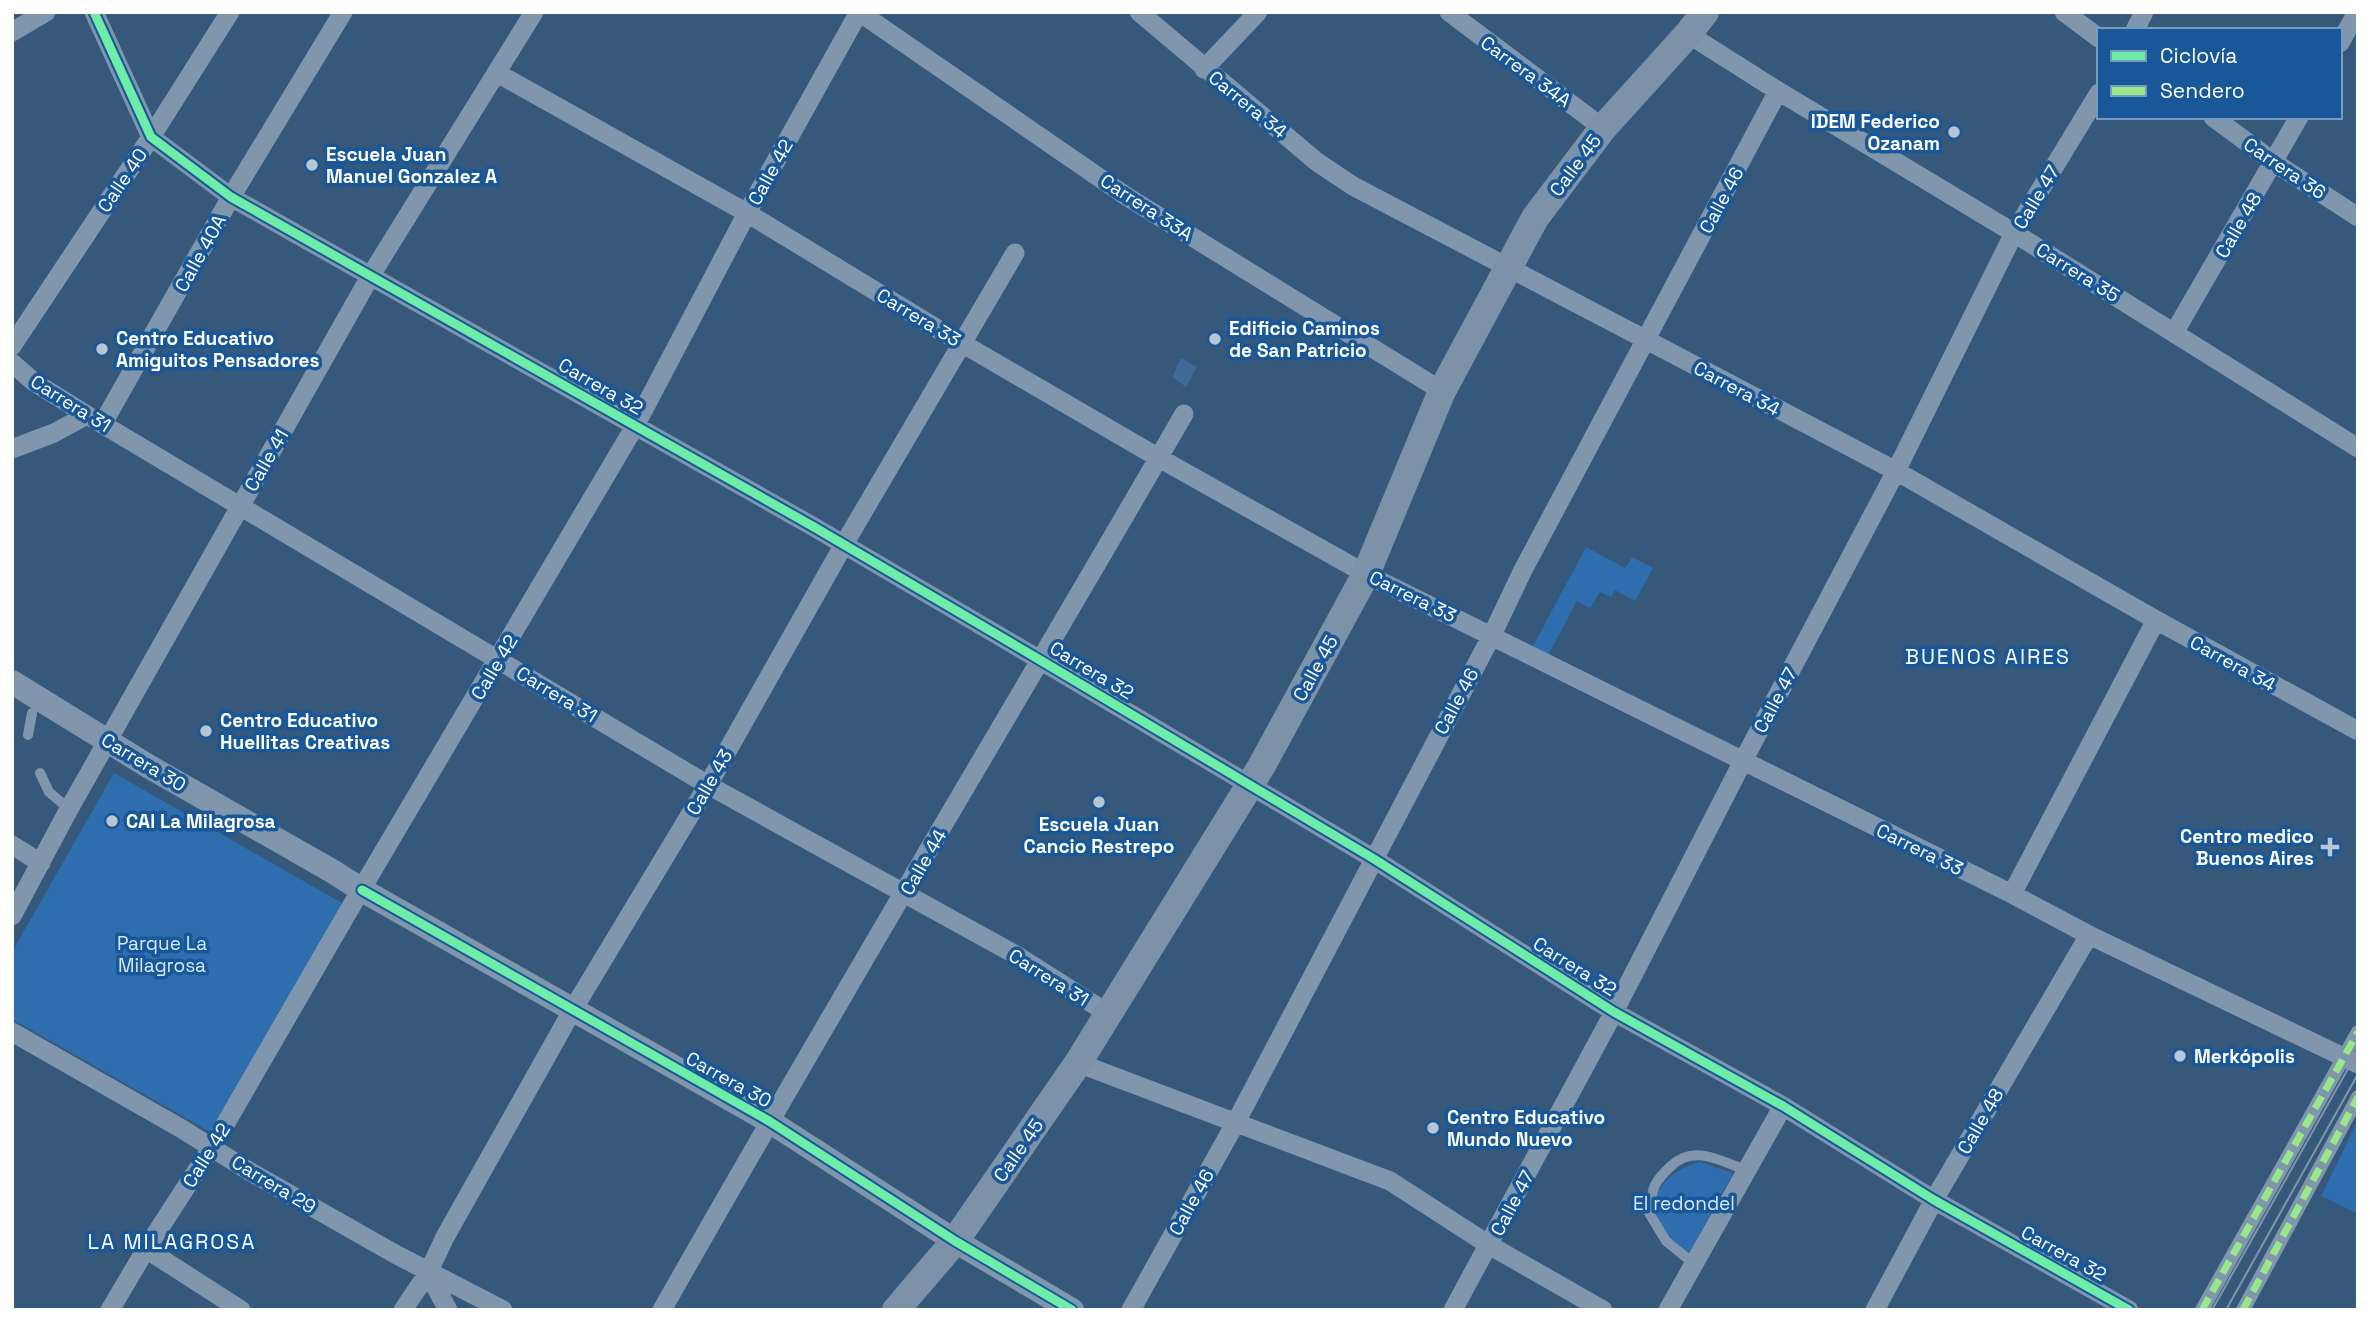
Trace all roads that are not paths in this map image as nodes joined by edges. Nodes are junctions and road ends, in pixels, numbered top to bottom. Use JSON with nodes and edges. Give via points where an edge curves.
{"nodes":[{"id":1,"x":46,"y":12,"type":"edge"},
{"id":2,"x":94,"y":12,"type":"edge"},
{"id":3,"x":230,"y":12,"type":"edge"},
{"id":4,"x":343,"y":12,"type":"edge"},
{"id":5,"x":534,"y":12,"type":"edge"},
{"id":6,"x":859,"y":12,"type":"edge"},
{"id":7,"x":1139,"y":12,"type":"edge"},
{"id":8,"x":1258,"y":12,"type":"edge"},
{"id":9,"x":1449,"y":12,"type":"edge"},
{"id":10,"x":2064,"y":12,"type":"edge"},
{"id":11,"x":2144,"y":12,"type":"edge"},
{"id":12,"x":2357,"y":12,"type":"edge"},
{"id":13,"x":1697,"y":23,"type":"edge"},
{"id":14,"x":2135,"y":28,"type":"edge"},
{"id":15,"x":12,"y":32,"type":"edge"},
{"id":16,"x":2097,"y":37,"type":"edge"},
{"id":17,"x":2342,"y":39,"type":"edge"},
{"id":18,"x":1204,"y":69,"type":"junction"},
{"id":19,"x":497,"y":73,"type":"junction"},
{"id":20,"x":1778,"y":91,"type":"junction"},
{"id":21,"x":2097,"y":96,"type":"edge"},
{"id":22,"x":2216,"y":119,"type":"edge"},
{"id":23,"x":2299,"y":119,"type":"edge"},
{"id":24,"x":1603,"y":128,"type":"junction"},
{"id":25,"x":151,"y":136,"type":"junction"},
{"id":26,"x":2275,"y":163,"type":"junction"},
{"id":27,"x":231,"y":197,"type":"junction"},
{"id":28,"x":747,"y":212,"type":"junction"},
{"id":29,"x":2358,"y":217,"type":"edge"},
{"id":30,"x":2014,"y":233,"type":"junction"},
{"id":31,"x":1015,"y":253,"type":"dead end"},
{"id":32,"x":1508,"y":266,"type":"junction"},
{"id":33,"x":371,"y":275,"type":"junction"},
{"id":34,"x":2174,"y":333,"type":"junction"},
{"id":35,"x":1647,"y":340,"type":"junction"},
{"id":36,"x":963,"y":343,"type":"junction"},
{"id":37,"x":12,"y":346,"type":"edge"},
{"id":38,"x":12,"y":363,"type":"edge"},
{"id":39,"x":1442,"y":391,"type":"junction"},
{"id":40,"x":1185,"y":414,"type":"dead end"},
{"id":41,"x":95,"y":419,"type":"junction"},
{"id":42,"x":635,"y":426,"type":"junction"},
{"id":43,"x":2358,"y":448,"type":"edge"},
{"id":44,"x":12,"y":449,"type":"edge"},
{"id":45,"x":1159,"y":458,"type":"junction"},
{"id":46,"x":1896,"y":471,"type":"junction"},
{"id":47,"x":240,"y":506,"type":"junction"},
{"id":48,"x":843,"y":546,"type":"junction"},
{"id":49,"x":1366,"y":573,"type":"junction"},
{"id":50,"x":2155,"y":620,"type":"junction"},
{"id":51,"x":1492,"y":635,"type":"junction"},
{"id":52,"x":499,"y":658,"type":"junction"},
{"id":53,"x":1040,"y":660,"type":"junction"},
{"id":54,"x":12,"y":682,"type":"edge"},
{"id":55,"x":32,"y":713,"type":"dead end"},
{"id":56,"x":2358,"y":731,"type":"edge"},
{"id":57,"x":27,"y":735,"type":"dead end"},
{"id":58,"x":108,"y":741,"type":"junction"},
{"id":59,"x":1743,"y":761,"type":"junction"},
{"id":60,"x":40,"y":773,"type":"dead end"},
{"id":61,"x":708,"y":785,"type":"junction"},
{"id":62,"x":1250,"y":785,"type":"junction"},
{"id":63,"x":69,"y":809,"type":"junction"},
{"id":64,"x":12,"y":845,"type":"edge"},
{"id":65,"x":1374,"y":859,"type":"junction"},
{"id":66,"x":41,"y":863,"type":"junction"},
{"id":67,"x":362,"y":890,"type":"junction"},
{"id":68,"x":2012,"y":894,"type":"junction"},
{"id":69,"x":904,"y":895,"type":"junction"},
{"id":70,"x":12,"y":916,"type":"edge"},
{"id":71,"x":2089,"y":935,"type":"junction"},
{"id":72,"x":572,"y":1011,"type":"junction"},
{"id":73,"x":1614,"y":1012,"type":"junction"},
{"id":74,"x":1110,"y":1014,"type":"junction"},
{"id":75,"x":12,"y":1032,"type":"edge"},
{"id":76,"x":2358,"y":1032,"type":"edge"},
{"id":77,"x":2351,"y":1061,"type":"edge"},
{"id":78,"x":1078,"y":1063,"type":"junction"},
{"id":79,"x":2358,"y":1097,"type":"edge"},
{"id":80,"x":1783,"y":1106,"type":"junction"},
{"id":81,"x":769,"y":1121,"type":"junction"},
{"id":82,"x":1236,"y":1122,"type":"junction"},
{"id":83,"x":212,"y":1147,"type":"junction"},
{"id":84,"x":1747,"y":1171,"type":"junction"},
{"id":85,"x":1934,"y":1200,"type":"junction"},
{"id":86,"x":955,"y":1241,"type":"junction"},
{"id":87,"x":1489,"y":1245,"type":"junction"},
{"id":88,"x":146,"y":1249,"type":"junction"},
{"id":89,"x":1694,"y":1264,"type":"junction"},
{"id":90,"x":428,"y":1273,"type":"junction"},
{"id":91,"x":110,"y":1310,"type":"edge"},
{"id":92,"x":241,"y":1310,"type":"edge"},
{"id":93,"x":403,"y":1310,"type":"edge"},
{"id":94,"x":448,"y":1310,"type":"edge"},
{"id":95,"x":503,"y":1310,"type":"edge"},
{"id":96,"x":663,"y":1310,"type":"edge"},
{"id":97,"x":896,"y":1310,"type":"edge"},
{"id":98,"x":1072,"y":1310,"type":"edge"},
{"id":99,"x":1131,"y":1310,"type":"edge"},
{"id":100,"x":1453,"y":1310,"type":"edge"},
{"id":101,"x":1603,"y":1310,"type":"edge"},
{"id":102,"x":1668,"y":1310,"type":"edge"},
{"id":103,"x":1875,"y":1310,"type":"edge"},
{"id":104,"x":2129,"y":1310,"type":"edge"},
{"id":105,"x":2202,"y":1310,"type":"edge"},
{"id":106,"x":2242,"y":1310,"type":"edge"}],
"edges":[{"from":1,"to":15,"type":"street"},
{"from":2,"to":25,"type":"street","name":"Carrera 32"},
{"from":3,"to":25,"type":"street","name":"Calle 40"},
{"from":4,"to":27,"type":"street","name":"Calle 40A"},
{"from":5,"to":19,"type":"street","name":"Calle 41"},
{"from":6,"to":28,"type":"street","name":"Calle 42"},
{"from":6,"to":39,"type":"street","name":"Carrera 33A","via":[[1126,196]]},
{"from":7,"to":18,"type":"street","name":"Carrera 34"},
{"from":8,"to":18,"type":"street"},
{"from":9,"to":24,"type":"street","name":"Carrera 34A"},
{"from":10,"to":16,"type":"street"},
{"from":11,"to":14,"type":"street"},
{"from":12,"to":17,"type":"street"},
{"from":13,"to":20,"type":"street","name":"Carrera 35"},
{"from":13,"to":24,"type":"main road","name":"Calle 45"},
{"from":18,"to":32,"type":"street","name":"Carrera 34","via":[[1353,186]]},
{"from":19,"to":28,"type":"street","name":"Carrera 33"},
{"from":19,"to":33,"type":"street","name":"Calle 41"},
{"from":20,"to":30,"type":"street","name":"Carrera 35"},
{"from":20,"to":35,"type":"street","name":"Calle 46"},
{"from":21,"to":30,"type":"street","name":"Calle 47"},
{"from":22,"to":26,"type":"street","name":"Carrera 36"},
{"from":23,"to":26,"type":"street","name":"Calle 48"},
{"from":24,"to":32,"type":"main road","name":"Calle 45","via":[[1535,218]]},
{"from":25,"to":27,"type":"street","name":"Carrera 32"},
{"from":25,"to":37,"type":"street","name":"Calle 40"},
{"from":26,"to":29,"type":"street","name":"Carrera 36"},
{"from":26,"to":34,"type":"street","name":"Calle 48"},
{"from":27,"to":33,"type":"street","name":"Carrera 32"},
{"from":27,"to":41,"type":"street","name":"Calle 40A"},
{"from":28,"to":36,"type":"street","name":"Carrera 33"},
{"from":28,"to":42,"type":"street","name":"Calle 42"},
{"from":30,"to":34,"type":"street","name":"Carrera 35"},
{"from":30,"to":46,"type":"street","name":"Calle 47"},
{"from":31,"to":36,"type":"street","name":"Calle 43"},
{"from":32,"to":35,"type":"street","name":"Carrera 34"},
{"from":32,"to":39,"type":"main road","name":"Calle 45"},
{"from":33,"to":42,"type":"street","name":"Carrera 32"},
{"from":33,"to":47,"type":"street","name":"Calle 41"},
{"from":34,"to":43,"type":"street","name":"Carrera 35"},
{"from":35,"to":46,"type":"street","name":"Carrera 34"},
{"from":35,"to":51,"type":"street","name":"Calle 46"},
{"from":36,"to":45,"type":"street","name":"Carrera 33"},
{"from":36,"to":48,"type":"street","name":"Calle 43"},
{"from":38,"to":41,"type":"street","name":"Carrera 31"},
{"from":39,"to":49,"type":"main road","name":"Calle 45"},
{"from":40,"to":45,"type":"street","name":"Calle 44"},
{"from":41,"to":44,"type":"street"},
{"from":41,"to":47,"type":"street","name":"Carrera 31"},
{"from":42,"to":48,"type":"street","name":"Carrera 32"},
{"from":42,"to":52,"type":"street","name":"Calle 42"},
{"from":45,"to":49,"type":"street","name":"Carrera 33"},
{"from":45,"to":53,"type":"street","name":"Calle 44"},
{"from":46,"to":50,"type":"street","name":"Carrera 34"},
{"from":46,"to":59,"type":"street","name":"Calle 47"},
{"from":47,"to":52,"type":"street","name":"Carrera 31"},
{"from":47,"to":58,"type":"street","name":"Calle 41"},
{"from":48,"to":53,"type":"street","name":"Carrera 32"},
{"from":48,"to":61,"type":"street","name":"Calle 43"},
{"from":49,"to":51,"type":"street","name":"Carrera 33"},
{"from":49,"to":62,"type":"main road","name":"Calle 45"},
{"from":50,"to":56,"type":"street","name":"Carrera 34"},
{"from":50,"to":68,"type":"street"},
{"from":51,"to":59,"type":"street","name":"Carrera 33"},
{"from":51,"to":65,"type":"street","name":"Calle 46"},
{"from":52,"to":61,"type":"street","name":"Carrera 31"},
{"from":52,"to":67,"type":"street","name":"Calle 42"},
{"from":53,"to":62,"type":"street","name":"Carrera 32"},
{"from":53,"to":69,"type":"street","name":"Calle 44"},
{"from":54,"to":58,"type":"street","name":"Carrera 30"},
{"from":55,"to":57,"type":"lane"},
{"from":58,"to":63,"type":"street","name":"Calle 41"},
{"from":58,"to":67,"type":"street","name":"Carrera 30"},
{"from":59,"to":68,"type":"street","name":"Carrera 33"},
{"from":59,"to":73,"type":"street","name":"Calle 47"},
{"from":60,"to":63,"type":"lane","via":[[49,792]]},
{"from":61,"to":69,"type":"street","name":"Carrera 31"},
{"from":61,"to":72,"type":"street","name":"Calle 43"},
{"from":62,"to":65,"type":"street","name":"Carrera 32"},
{"from":62,"to":74,"type":"main road","name":"Calle 45"},
{"from":63,"to":66,"type":"street","name":"Calle 41"},
{"from":64,"to":66,"type":"street"},
{"from":65,"to":73,"type":"street","name":"Carrera 32"},
{"from":65,"to":82,"type":"street","name":"Calle 46"},
{"from":66,"to":70,"type":"street","name":"Calle 41"},
{"from":67,"to":72,"type":"street","name":"Carrera 30"},
{"from":67,"to":83,"type":"street","name":"Calle 42"},
{"from":68,"to":71,"type":"street","name":"Carrera 33"},
{"from":69,"to":74,"type":"street","name":"Carrera 31"},
{"from":69,"to":81,"type":"street","name":"Calle 44"},
{"from":71,"to":77,"type":"street","name":"Carrera 33"},
{"from":71,"to":85,"type":"street","name":"Calle 48"},
{"from":72,"to":81,"type":"street","name":"Carrera 30"},
{"from":72,"to":90,"type":"street","name":"Calle 43"},
{"from":73,"to":80,"type":"street","name":"Carrera 32"},
{"from":73,"to":87,"type":"street","name":"Calle 47"},
{"from":74,"to":78,"type":"main road","name":"Calle 45"},
{"from":75,"to":83,"type":"street","name":"Carrera 29"},
{"from":76,"to":77,"type":"street"},
{"from":77,"to":105,"type":"street"},
{"from":78,"to":82,"type":"street"},
{"from":78,"to":86,"type":"main road","name":"Calle 45"},
{"from":79,"to":106,"type":"street"},
{"from":80,"to":84,"type":"street"},
{"from":80,"to":85,"type":"street","name":"Carrera 32"},
{"from":81,"to":86,"type":"street","name":"Carrera 30"},
{"from":81,"to":96,"type":"street","name":"Calle 44"},
{"from":82,"to":87,"type":"street","via":[[1390,1181]]},
{"from":82,"to":99,"type":"street","name":"Calle 46"},
{"from":83,"to":88,"type":"street","name":"Calle 42"},
{"from":83,"to":90,"type":"street","name":"Carrera 29"},
{"from":84,"to":89,"type":"street"},
{"from":84,"to":89,"type":"lane","via":[[1692,1154],[1679,1158],[1654,1182],[1649,1213],[1666,1241]]},
{"from":85,"to":103,"type":"street","name":"Calle 48"},
{"from":85,"to":104,"type":"street","name":"Carrera 32"},
{"from":86,"to":97,"type":"main road","name":"Calle 45"},
{"from":86,"to":98,"type":"street","name":"Carrera 30"},
{"from":87,"to":100,"type":"street","name":"Calle 47"},
{"from":87,"to":101,"type":"street"},
{"from":88,"to":91,"type":"street","name":"Calle 42"},
{"from":88,"to":92,"type":"street"},
{"from":89,"to":102,"type":"street"},
{"from":90,"to":93,"type":"street","name":"Calle 43"},
{"from":90,"to":94,"type":"street"},
{"from":90,"to":95,"type":"street","name":"Carrera 29"}]}
